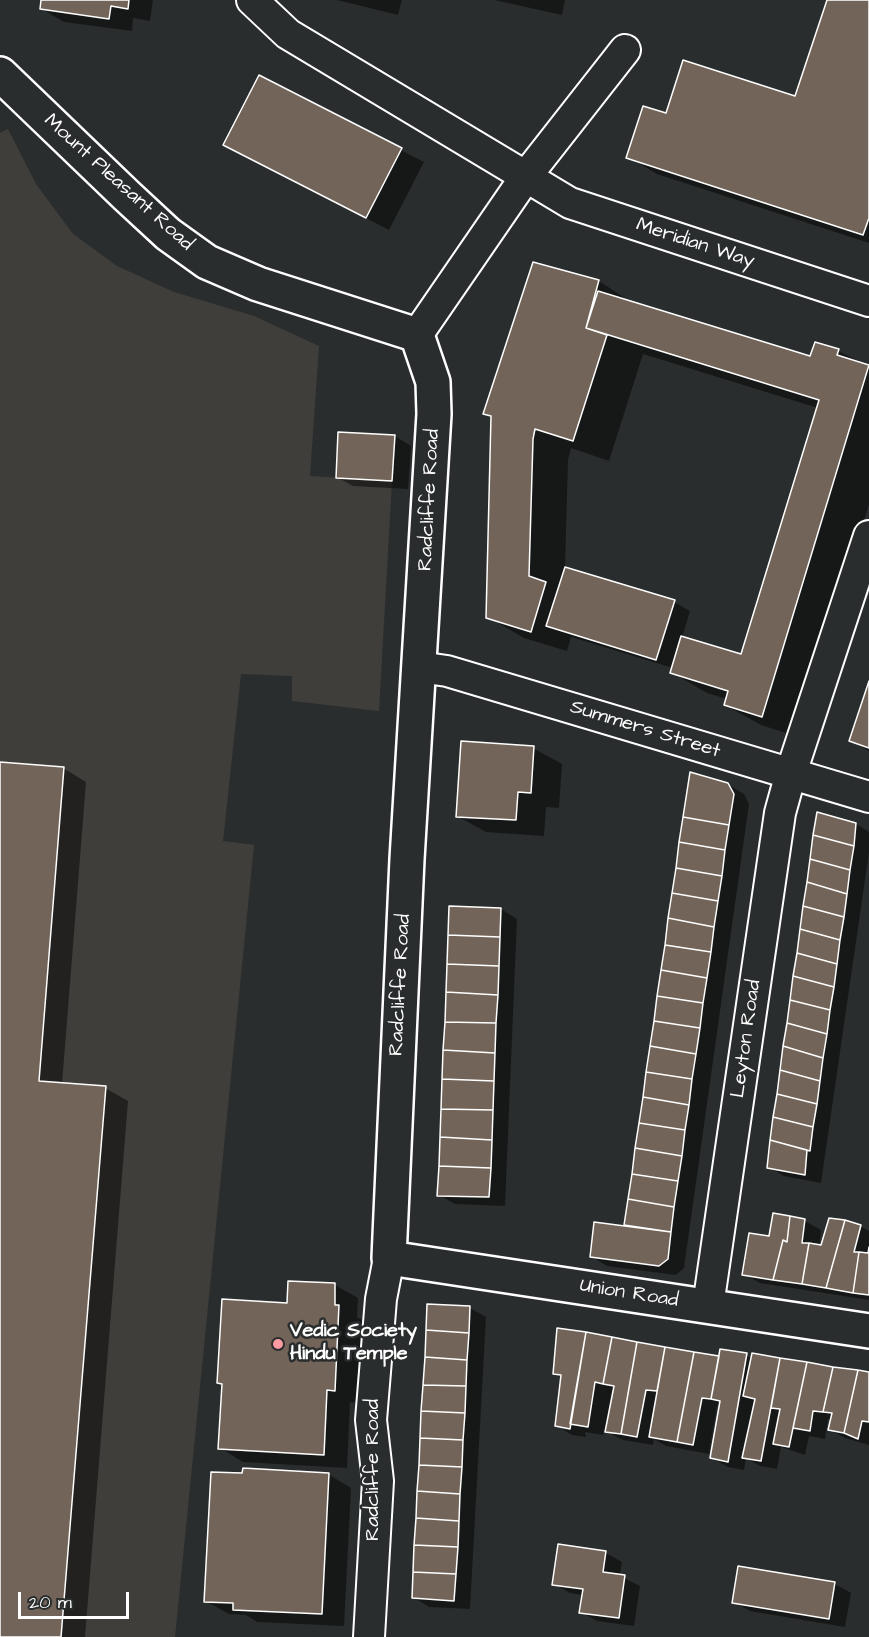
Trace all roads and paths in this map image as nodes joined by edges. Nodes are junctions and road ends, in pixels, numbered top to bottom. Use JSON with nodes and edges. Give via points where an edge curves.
{"nodes":[{"id":1,"x":252,"y":0,"type":"edge"},
{"id":2,"x":624,"y":50,"type":"dead end"},
{"id":3,"x":0,"y":74,"type":"edge"},
{"id":4,"x":527,"y":175,"type":"junction"},
{"id":5,"x":869,"y":301,"type":"edge"},
{"id":6,"x":417,"y":335,"type":"junction"},
{"id":7,"x":869,"y":536,"type":"edge"},
{"id":8,"x":419,"y":667,"type":"junction"},
{"id":9,"x":791,"y":773,"type":"junction"},
{"id":10,"x":869,"y":797,"type":"edge"},
{"id":11,"x":389,"y":1258,"type":"junction"},
{"id":12,"x":708,"y":1306,"type":"junction"},
{"id":13,"x":869,"y":1331,"type":"edge"},
{"id":14,"x":369,"y":1637,"type":"edge"}],
"edges":[{"from":1,"to":4,"type":"street","name":"Meridian Way","via":[[288,34]]},
{"from":2,"to":4,"type":"street"},
{"from":3,"to":6,"type":"street","name":"Mount Pleasant Road","via":[[144,211],[207,262],[258,284]]},
{"from":4,"to":5,"type":"street","name":"Meridian Way","via":[[570,203]]},
{"from":4,"to":6,"type":"street"},
{"from":6,"to":8,"type":"street","name":"Radcliffe Road","via":[[433,382],[434,414]]},
{"from":7,"to":9,"type":"street"},
{"from":8,"to":9,"type":"street","name":"Summers Street","via":[[447,671]]},
{"from":8,"to":11,"type":"street","name":"Radcliffe Road"},
{"from":9,"to":10,"type":"street","name":"Summers Street"},
{"from":9,"to":12,"type":"street","name":"Leyton Road","via":[[780,813]]},
{"from":11,"to":12,"type":"street","name":"Union Road"},
{"from":11,"to":14,"type":"street","name":"Radcliffe Road","via":[[381,1299],[371,1420],[378,1481]]},
{"from":12,"to":13,"type":"street","name":"Union Road"}]}
